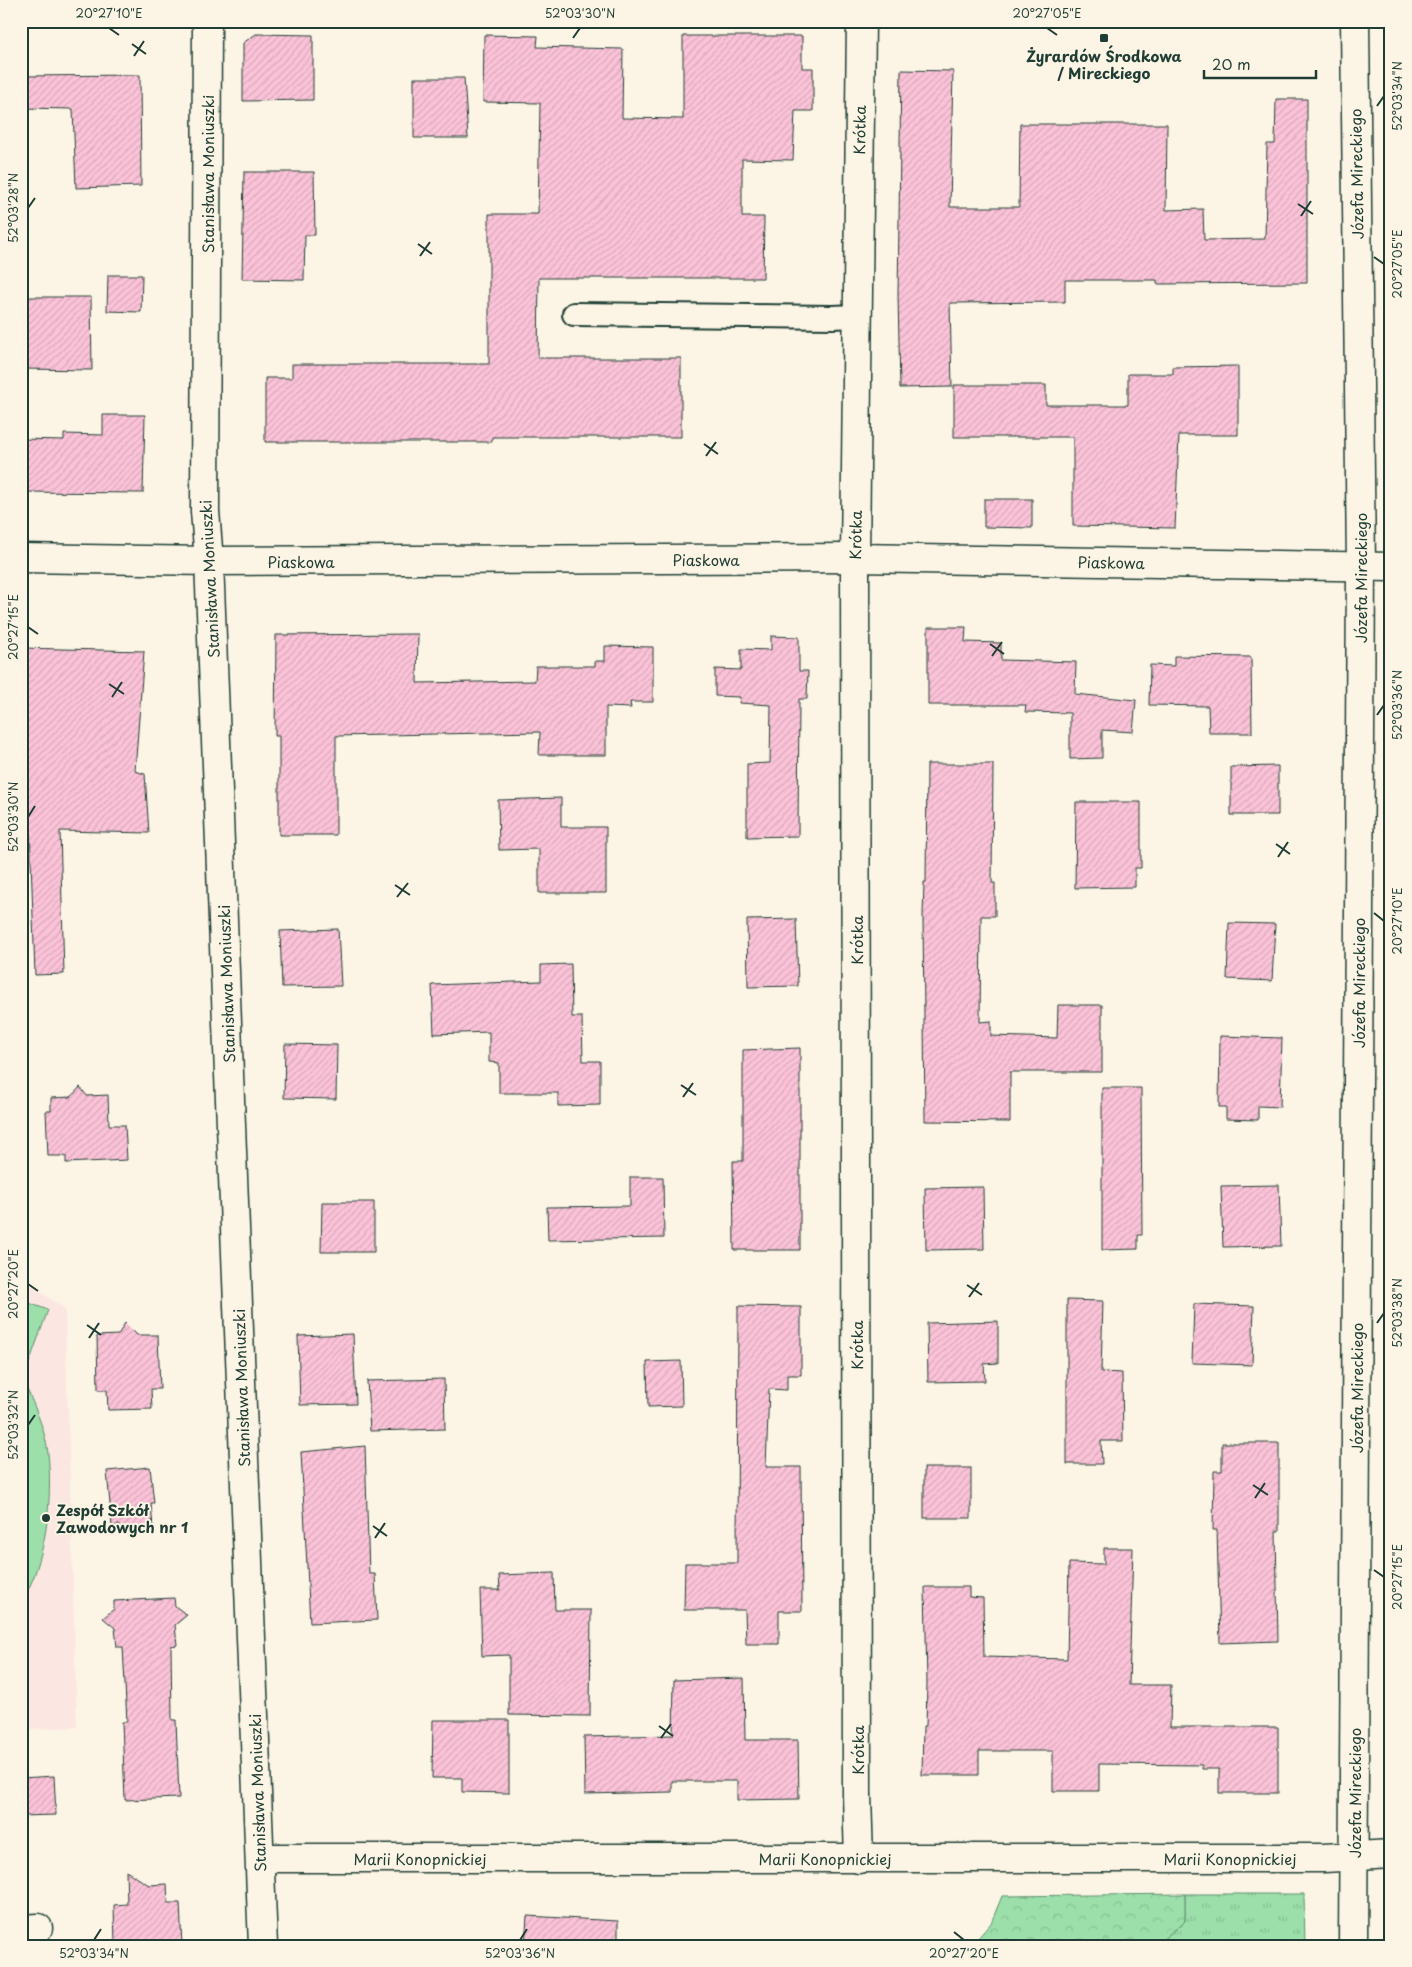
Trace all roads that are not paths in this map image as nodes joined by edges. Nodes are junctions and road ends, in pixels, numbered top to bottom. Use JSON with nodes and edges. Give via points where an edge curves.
{"nodes":[{"id":1,"x":207,"y":21,"type":"edge"},
{"id":2,"x":861,"y":21,"type":"edge"},
{"id":3,"x":1355,"y":21,"type":"edge"},
{"id":4,"x":574,"y":314,"type":"dead end"},
{"id":5,"x":858,"y":316,"type":"junction"},
{"id":6,"x":21,"y":558,"type":"edge"},
{"id":7,"x":855,"y":558,"type":"junction"},
{"id":8,"x":209,"y":561,"type":"junction"},
{"id":9,"x":1361,"y":567,"type":"junction"},
{"id":10,"x":1391,"y":567,"type":"edge"},
{"id":11,"x":1391,"y":1854,"type":"edge"},
{"id":12,"x":260,"y":1858,"type":"junction"},
{"id":13,"x":1354,"y":1858,"type":"junction"},
{"id":14,"x":859,"y":1859,"type":"junction"},
{"id":15,"x":263,"y":1946,"type":"edge"},
{"id":16,"x":1353,"y":1946,"type":"edge"}],
"edges":[{"from":1,"to":8,"type":"street","name":"Stanisława Moniuszki","via":[[205,511]]},
{"from":2,"to":5,"type":"street","name":"Krótka"},
{"from":3,"to":9,"type":"street","name":"Józefa Mireckiego"},
{"from":4,"to":5,"type":"lane"},
{"from":5,"to":7,"type":"street","name":"Krótka"},
{"from":6,"to":8,"type":"street","name":"Piaskowa"},
{"from":7,"to":8,"type":"street","name":"Piaskowa"},
{"from":7,"to":9,"type":"street","name":"Piaskowa"},
{"from":7,"to":14,"type":"street","name":"Krótka"},
{"from":8,"to":12,"type":"street","name":"Stanisława Moniuszki"},
{"from":9,"to":10,"type":"street","name":"Piaskowa"},
{"from":9,"to":13,"type":"street","name":"Józefa Mireckiego"},
{"from":11,"to":13,"type":"street","name":"Marii Konopnickiej"},
{"from":12,"to":14,"type":"street","name":"Marii Konopnickiej"},
{"from":12,"to":15,"type":"street","name":"Stanisława Moniuszki"},
{"from":13,"to":14,"type":"street","name":"Marii Konopnickiej"},
{"from":13,"to":16,"type":"street","name":"Józefa Mireckiego"}]}
